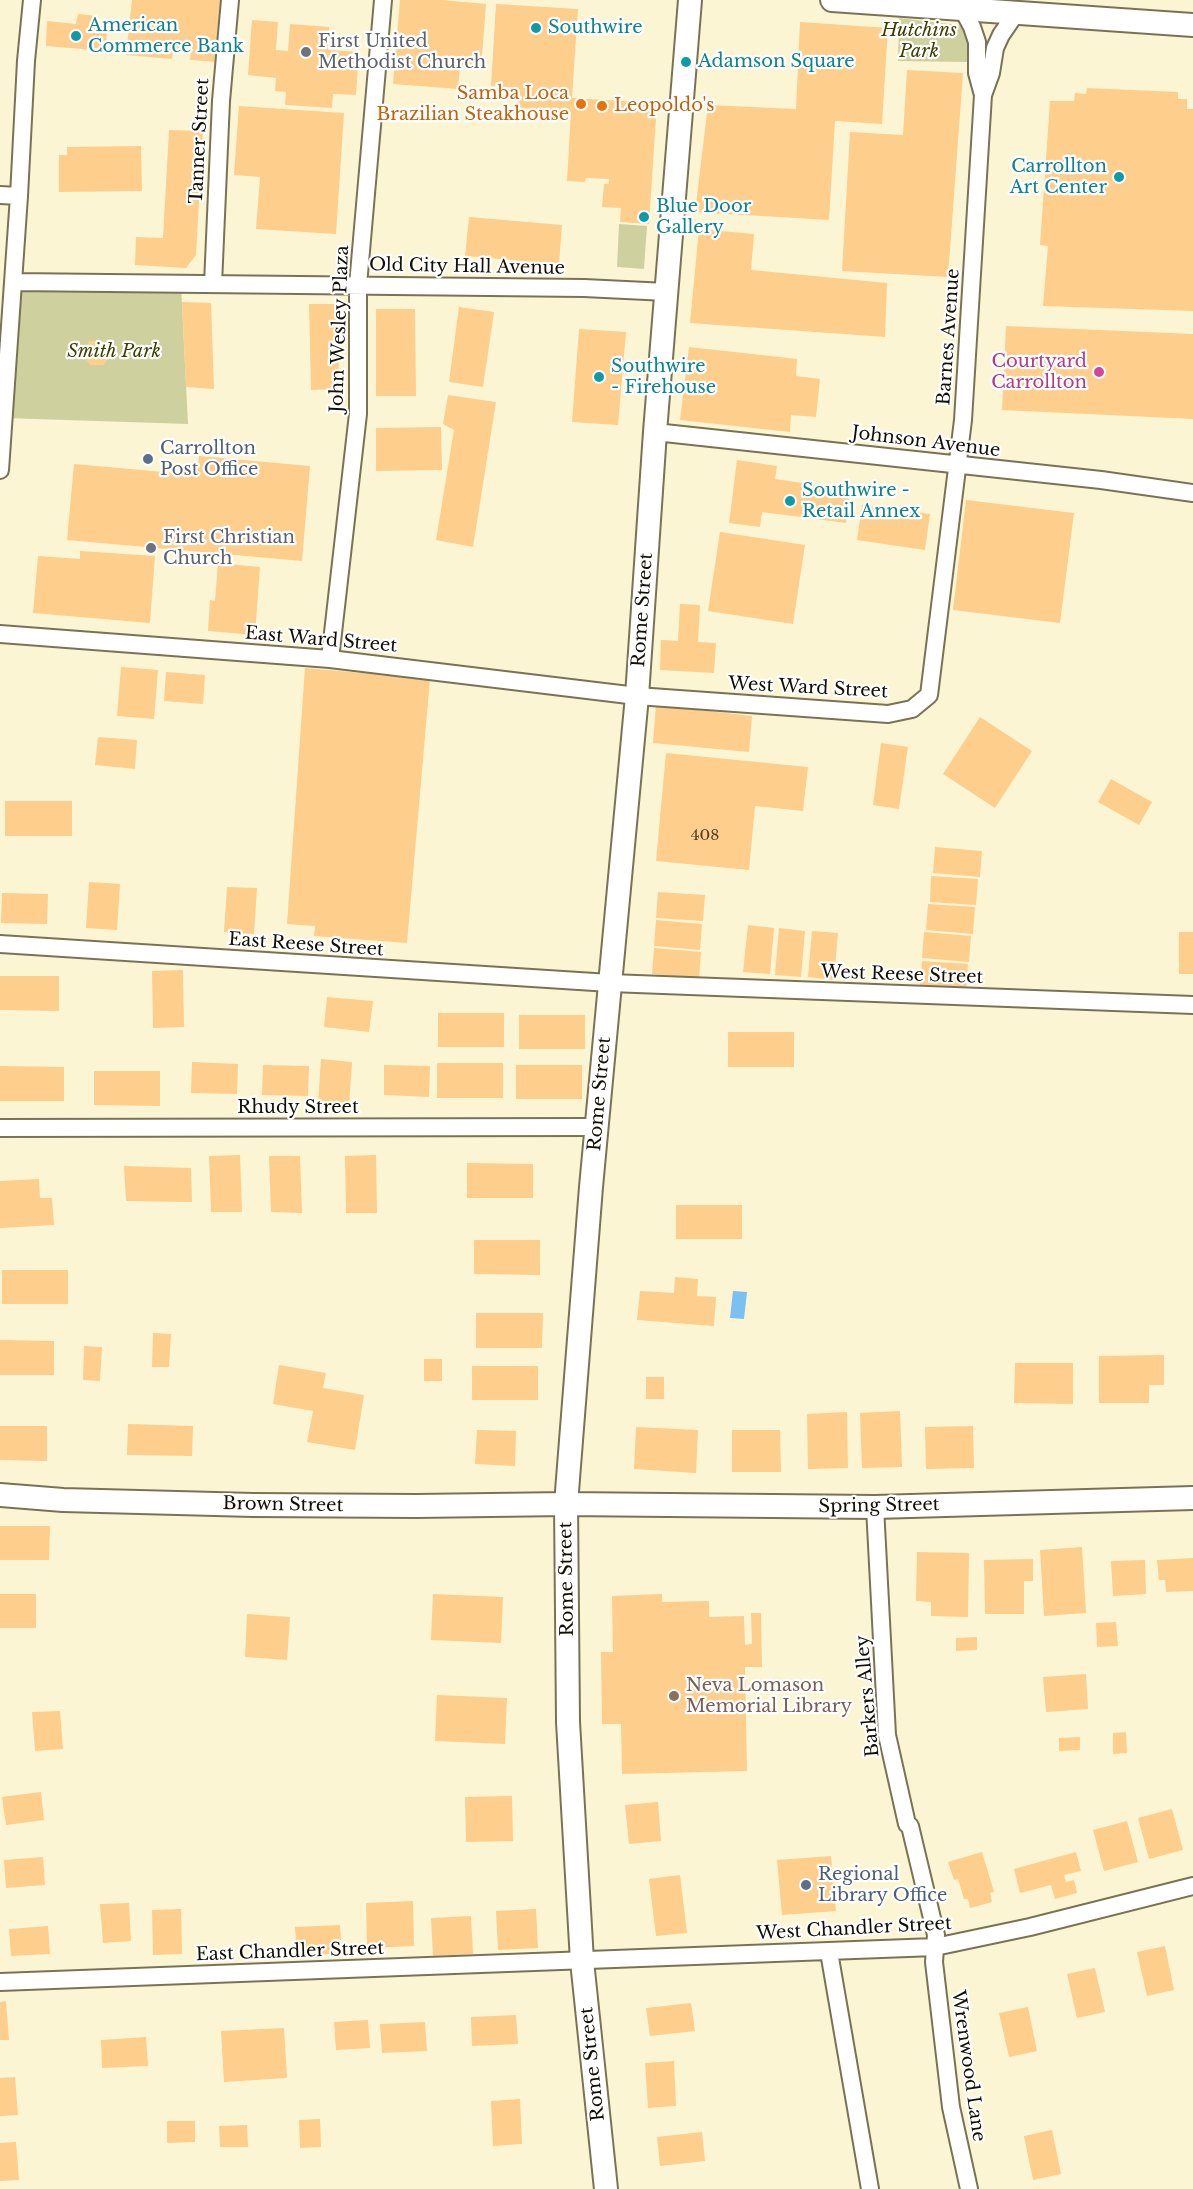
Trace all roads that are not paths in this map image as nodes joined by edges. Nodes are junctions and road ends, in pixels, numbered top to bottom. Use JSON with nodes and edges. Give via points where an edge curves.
{"nodes":[{"id":1,"x":32,"y":0,"type":"edge"},
{"id":2,"x":230,"y":0,"type":"edge"},
{"id":3,"x":383,"y":0,"type":"edge"},
{"id":4,"x":690,"y":0,"type":"edge"},
{"id":5,"x":832,"y":0,"type":"edge"},
{"id":6,"x":975,"y":7,"type":"edge"},
{"id":7,"x":1045,"y":8,"type":"edge"},
{"id":8,"x":1016,"y":13,"type":"junction"},
{"id":9,"x":1193,"y":25,"type":"edge"},
{"id":10,"x":983,"y":95,"type":"junction"},
{"id":11,"x":0,"y":195,"type":"edge"},
{"id":12,"x":19,"y":196,"type":"junction"},
{"id":13,"x":13,"y":282,"type":"junction"},
{"id":14,"x":213,"y":284,"type":"junction"},
{"id":15,"x":358,"y":285,"type":"junction"},
{"id":16,"x":668,"y":292,"type":"junction"},
{"id":17,"x":655,"y":432,"type":"junction"},
{"id":18,"x":958,"y":465,"type":"junction"},
{"id":19,"x":0,"y":470,"type":"edge"},
{"id":20,"x":1193,"y":493,"type":"edge"},
{"id":21,"x":944,"y":581,"type":"joint"},
{"id":22,"x":0,"y":634,"type":"edge"},
{"id":23,"x":330,"y":659,"type":"junction"},
{"id":24,"x":637,"y":696,"type":"junction"},
{"id":25,"x":0,"y":944,"type":"edge"},
{"id":26,"x":610,"y":983,"type":"junction"},
{"id":27,"x":1193,"y":1005,"type":"edge"},
{"id":28,"x":596,"y":1127,"type":"junction"},
{"id":29,"x":0,"y":1128,"type":"edge"},
{"id":30,"x":0,"y":1495,"type":"edge"},
{"id":31,"x":1193,"y":1498,"type":"edge"},
{"id":32,"x":566,"y":1504,"type":"junction"},
{"id":33,"x":875,"y":1507,"type":"junction"},
{"id":34,"x":1193,"y":1886,"type":"edge"},
{"id":35,"x":935,"y":1947,"type":"junction"},
{"id":36,"x":829,"y":1952,"type":"junction"},
{"id":37,"x":582,"y":1961,"type":"junction"},
{"id":38,"x":0,"y":1983,"type":"edge"},
{"id":39,"x":606,"y":2189,"type":"edge"},
{"id":40,"x":870,"y":2189,"type":"edge"},
{"id":41,"x":969,"y":2189,"type":"edge"}],
"edges":[{"from":1,"to":12,"type":"street"},
{"from":2,"to":14,"type":"street","name":"Tanner Street"},
{"from":3,"to":15,"type":"street","name":"John Wesley Plaza"},
{"from":4,"to":16,"type":"street","name":"Rome Street"},
{"from":5,"to":6,"type":"street"},
{"from":6,"to":8,"type":"street"},
{"from":6,"to":10,"type":"street","via":[[972,27]]},
{"from":7,"to":8,"type":"street"},
{"from":7,"to":9,"type":"street"},
{"from":8,"to":10,"type":"street","via":[[995,48],[992,73]]},
{"from":10,"to":18,"type":"street","name":"Barnes Avenue"},
{"from":11,"to":12,"type":"street"},
{"from":12,"to":13,"type":"street"},
{"from":13,"to":14,"type":"street","name":"Old City Hall Avenue"},
{"from":13,"to":19,"type":"street"},
{"from":14,"to":15,"type":"street","name":"Old City Hall Avenue"},
{"from":15,"to":16,"type":"street","name":"Old City Hall Avenue"},
{"from":15,"to":23,"type":"street","name":"John Wesley Plaza","via":[[358,414]]},
{"from":16,"to":17,"type":"street","name":"Rome Street"},
{"from":17,"to":18,"type":"street","name":"Johnson Avenue"},
{"from":17,"to":24,"type":"street","name":"Rome Street"},
{"from":18,"to":20,"type":"street","name":"Johnson Avenue"},
{"from":18,"to":21,"type":"street","name":"Barnes Avenue"},
{"from":21,"to":24,"type":"street","name":"West Ward Street","via":[[929,695],[912,709],[888,714]]},
{"from":22,"to":23,"type":"street","name":"East Ward Street"},
{"from":23,"to":24,"type":"street","name":"East Ward Street"},
{"from":24,"to":26,"type":"street","name":"Rome Street"},
{"from":25,"to":26,"type":"street","name":"East Reese Street"},
{"from":26,"to":27,"type":"street","name":"West Reese Street"},
{"from":26,"to":28,"type":"street","name":"Rome Street"},
{"from":28,"to":29,"type":"street","name":"Rhudy Street"},
{"from":28,"to":32,"type":"street","name":"Rome Street"},
{"from":30,"to":32,"type":"street","name":"Brown Street","via":[[253,1505]]},
{"from":31,"to":33,"type":"street","name":"Spring Street"},
{"from":32,"to":33,"type":"street","name":"Spring Street"},
{"from":32,"to":37,"type":"street","name":"Rome Street","via":[[568,1722]]},
{"from":33,"to":35,"type":"street","name":"Barkers Alley","via":[[887,1735],[936,1935]]},
{"from":34,"to":35,"type":"street","name":"West Chandler Street","via":[[1030,1928]]},
{"from":35,"to":36,"type":"street","name":"West Chandler Street"},
{"from":35,"to":41,"type":"street","name":"Wrenwood Lane","via":[[951,2107]]},
{"from":36,"to":37,"type":"street","name":"West Chandler Street"},
{"from":36,"to":40,"type":"street"},
{"from":37,"to":38,"type":"street","name":"East Chandler Street"},
{"from":37,"to":39,"type":"street","name":"Rome Street"}]}
